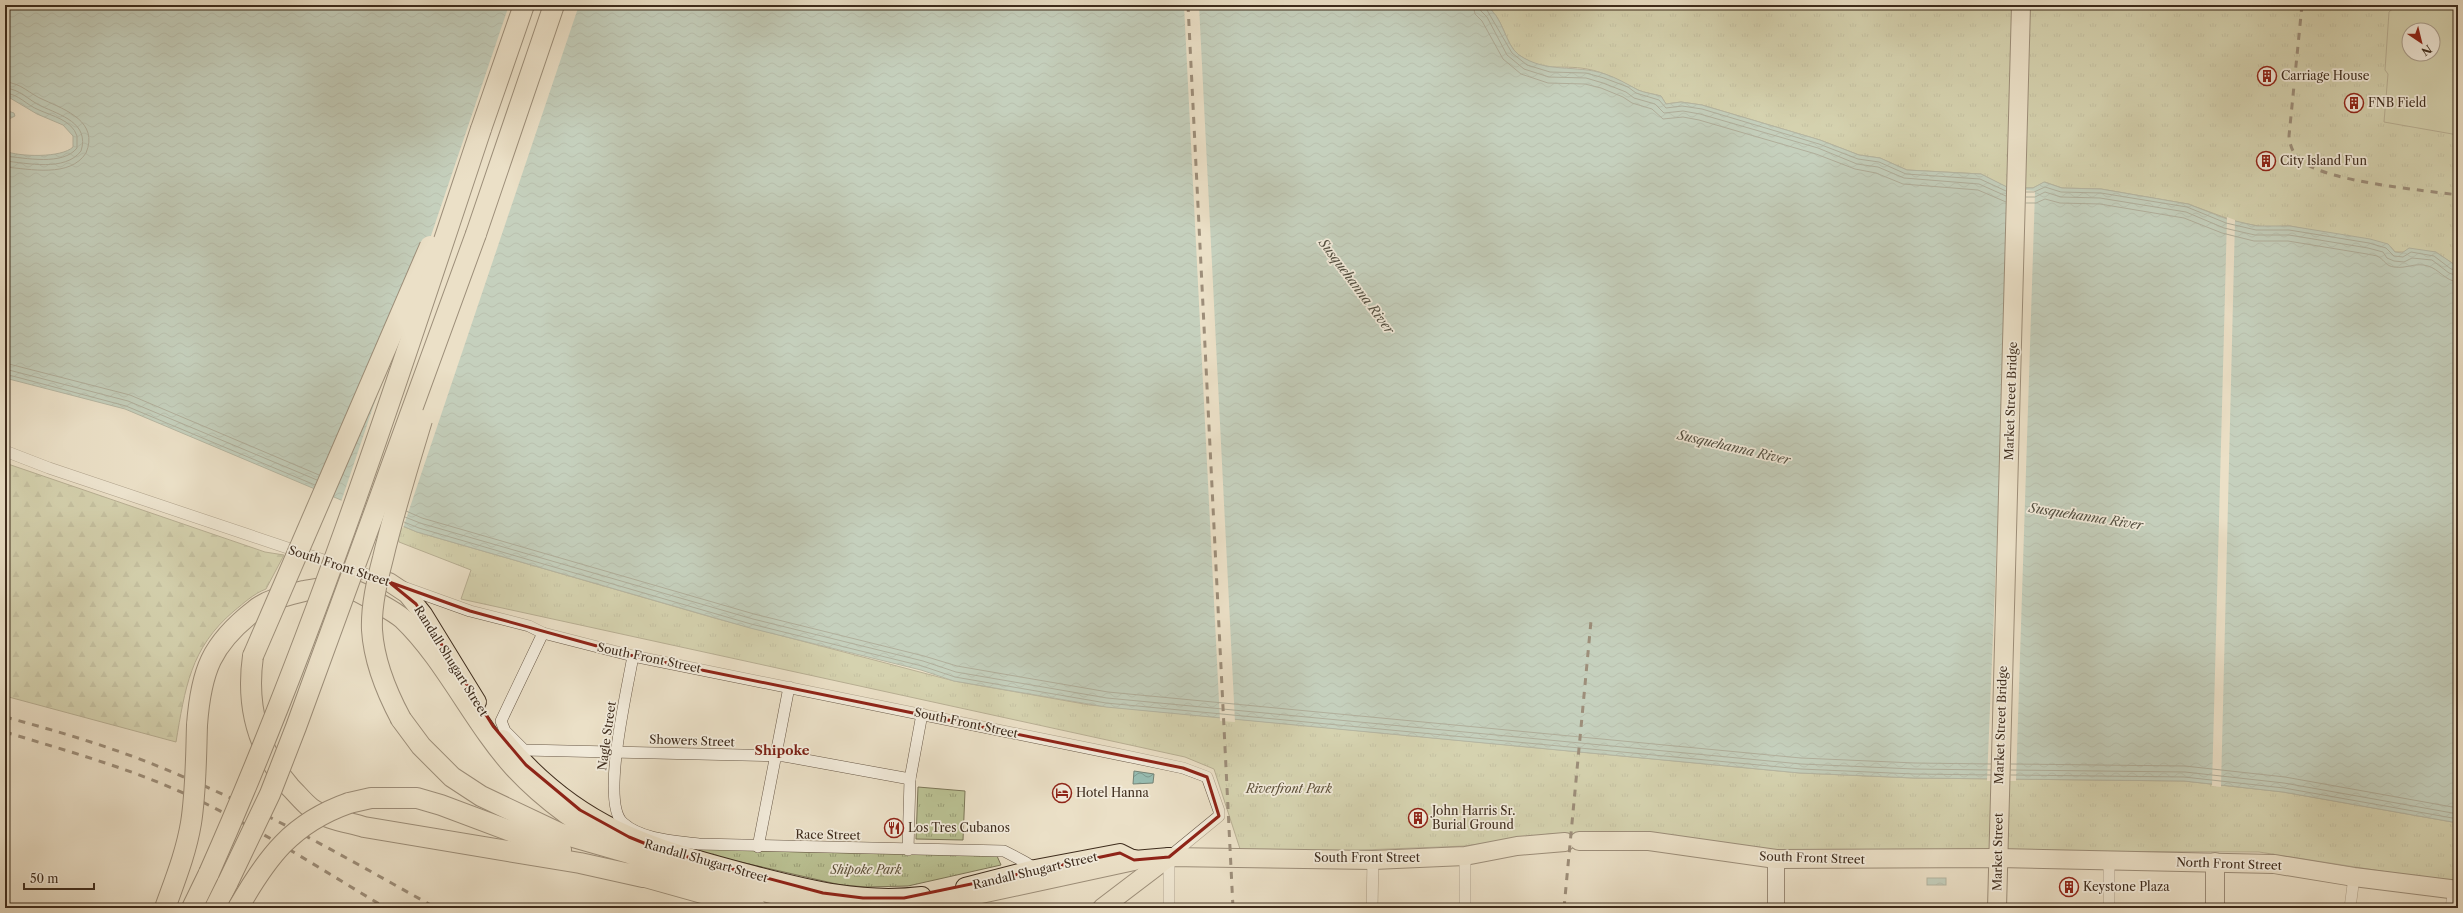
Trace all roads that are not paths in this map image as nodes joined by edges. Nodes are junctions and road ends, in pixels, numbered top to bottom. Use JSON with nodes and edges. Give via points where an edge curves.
{"nodes":[{"id":1,"x":524,"y":5,"type":"edge"},
{"id":2,"x":554,"y":5,"type":"edge"},
{"id":3,"x":2021,"y":5,"type":"edge"},
{"id":4,"x":481,"y":129,"type":"junction"},
{"id":5,"x":476,"y":234,"type":"junction"},
{"id":6,"x":5,"y":451,"type":"edge"},
{"id":7,"x":388,"y":582,"type":"junction"},
{"id":8,"x":543,"y":633,"type":"junction"},
{"id":9,"x":633,"y":656,"type":"junction"},
{"id":10,"x":789,"y":687,"type":"junction"},
{"id":11,"x":922,"y":714,"type":"junction"},
{"id":12,"x":616,"y":752,"type":"junction"},
{"id":13,"x":774,"y":757,"type":"junction"},
{"id":14,"x":910,"y":779,"type":"junction"},
{"id":15,"x":1999,"y":796,"type":"joint"},
{"id":16,"x":620,"y":820,"type":"joint"},
{"id":17,"x":758,"y":847,"type":"junction"},
{"id":18,"x":908,"y":850,"type":"junction"},
{"id":19,"x":630,"y":853,"type":"junction"},
{"id":20,"x":1464,"y":856,"type":"junction"},
{"id":21,"x":1169,"y":857,"type":"junction"},
{"id":22,"x":1998,"y":858,"type":"junction"},
{"id":23,"x":1134,"y":860,"type":"junction"},
{"id":24,"x":1373,"y":860,"type":"junction"},
{"id":25,"x":1776,"y":860,"type":"junction"},
{"id":26,"x":2109,"y":861,"type":"junction"},
{"id":27,"x":2215,"y":862,"type":"junction"},
{"id":28,"x":1035,"y":869,"type":"junction"},
{"id":29,"x":643,"y":876,"type":"junction"},
{"id":30,"x":2354,"y":877,"type":"junction"},
{"id":31,"x":2456,"y":890,"type":"edge"},
{"id":32,"x":164,"y":908,"type":"edge"},
{"id":33,"x":192,"y":908,"type":"edge"},
{"id":34,"x":215,"y":908,"type":"edge"},
{"id":35,"x":238,"y":908,"type":"edge"},
{"id":36,"x":756,"y":908,"type":"edge"},
{"id":37,"x":859,"y":908,"type":"edge"},
{"id":38,"x":899,"y":908,"type":"edge"},
{"id":39,"x":1102,"y":908,"type":"edge"},
{"id":40,"x":1169,"y":908,"type":"edge"},
{"id":41,"x":1372,"y":908,"type":"edge"},
{"id":42,"x":1465,"y":908,"type":"edge"},
{"id":43,"x":1776,"y":908,"type":"edge"},
{"id":44,"x":1997,"y":908,"type":"edge"},
{"id":45,"x":2109,"y":908,"type":"edge"},
{"id":46,"x":2215,"y":908,"type":"edge"},
{"id":47,"x":2350,"y":908,"type":"edge"},
{"id":48,"x":2452,"y":908,"type":"edge"}],
"edges":[{"from":1,"to":4,"type":"highway"},
{"from":2,"to":5,"type":"highway"},
{"from":3,"to":15,"type":"main road","name":"Market Street Bridge","via":[[2022,55]]},
{"from":4,"to":29,"type":"highway","bridge":true,"via":[[253,656],[251,701],[262,744],[275,770],[312,809],[334,819],[364,827]]},
{"from":4,"to":33,"type":"highway","bridge":true,"via":[[407,352],[305,637],[249,782]]},
{"from":5,"to":19,"type":"highway","bridge":true,"via":[[389,530],[376,588],[372,629],[377,660],[388,694],[401,719],[421,746],[452,777],[481,796],[559,833]]},
{"from":5,"to":34,"type":"highway","bridge":true,"via":[[296,727],[270,794]]},
{"from":6,"to":7,"type":"street","name":"South Front Street"},
{"from":7,"to":8,"type":"street","name":"South Front Street","via":[[470,612],[529,626]]},
{"from":7,"to":28,"type":"main road","name":"Randall Shugart Street","via":[[407,594],[420,609],[490,721],[526,765],[564,799],[629,837],[661,850],[797,887],[863,898],[927,895]]},
{"from":8,"to":9,"type":"street","name":"South Front Street"},
{"from":8,"to":12,"type":"street","name":"Showers Street","via":[[501,721],[505,731],[524,750]]},
{"from":9,"to":10,"type":"street","name":"South Front Street"},
{"from":9,"to":12,"type":"street","name":"Nagle Street"},
{"from":10,"to":11,"type":"street","name":"South Front Street"},
{"from":10,"to":13,"type":"street"},
{"from":11,"to":14,"type":"street"},
{"from":11,"to":21,"type":"street","name":"South Front Street","via":[[1183,768],[1207,777],[1219,816]]},
{"from":12,"to":13,"type":"street","name":"Showers Street"},
{"from":12,"to":16,"type":"street","name":"Nagle Street","via":[[614,801]]},
{"from":13,"to":14,"type":"street","name":"Showers Street","via":[[784,756]]},
{"from":13,"to":17,"type":"street"},
{"from":14,"to":18,"type":"street"},
{"from":15,"to":22,"type":"main road","name":"Market Street"},
{"from":16,"to":17,"type":"street","name":"Race Street","via":[[632,829],[666,840]]},
{"from":17,"to":18,"type":"street","name":"Race Street"},
{"from":18,"to":28,"type":"street","name":"Race Street","via":[[1004,851]]},
{"from":19,"to":32,"type":"highway","bridge":true,"via":[[565,815],[514,767],[419,636],[401,618],[367,596],[343,587],[315,589],[288,595],[259,606],[235,625],[216,647],[204,675],[199,701],[191,824],[180,869]]},
{"from":19,"to":37,"type":"highway","via":[[824,905]]},
{"from":20,"to":24,"type":"main road","name":"South Front Street"},
{"from":20,"to":25,"type":"main road","name":"South Front Street","via":[[1518,846],[1572,841],[1649,841]]},
{"from":20,"to":42,"type":"street"},
{"from":21,"to":23,"type":"main road","name":"South Front Street"},
{"from":21,"to":24,"type":"main road","name":"South Front Street"},
{"from":21,"to":39,"type":"main road"},
{"from":21,"to":40,"type":"street"},
{"from":22,"to":25,"type":"main road","name":"South Front Street"},
{"from":22,"to":26,"type":"main road","name":"North Front Street"},
{"from":22,"to":44,"type":"main road","name":"Market Street"},
{"from":23,"to":28,"type":"main road","name":"Randall Shugart Street","via":[[1120,853]]},
{"from":23,"to":38,"type":"highway","via":[[939,902]]},
{"from":24,"to":41,"type":"street"},
{"from":25,"to":43,"type":"main road"},
{"from":26,"to":27,"type":"main road","name":"North Front Street"},
{"from":26,"to":45,"type":"street"},
{"from":27,"to":30,"type":"main road","name":"North Front Street","via":[[2274,864]]},
{"from":27,"to":46,"type":"main road"},
{"from":29,"to":35,"type":"highway","bridge":true,"via":[[585,859],[417,798],[371,798],[328,810],[284,840],[267,860]]},
{"from":29,"to":36,"type":"highway"},
{"from":30,"to":31,"type":"main road","name":"North Front Street"},
{"from":30,"to":47,"type":"street"},
{"from":31,"to":48,"type":"street"}]}
